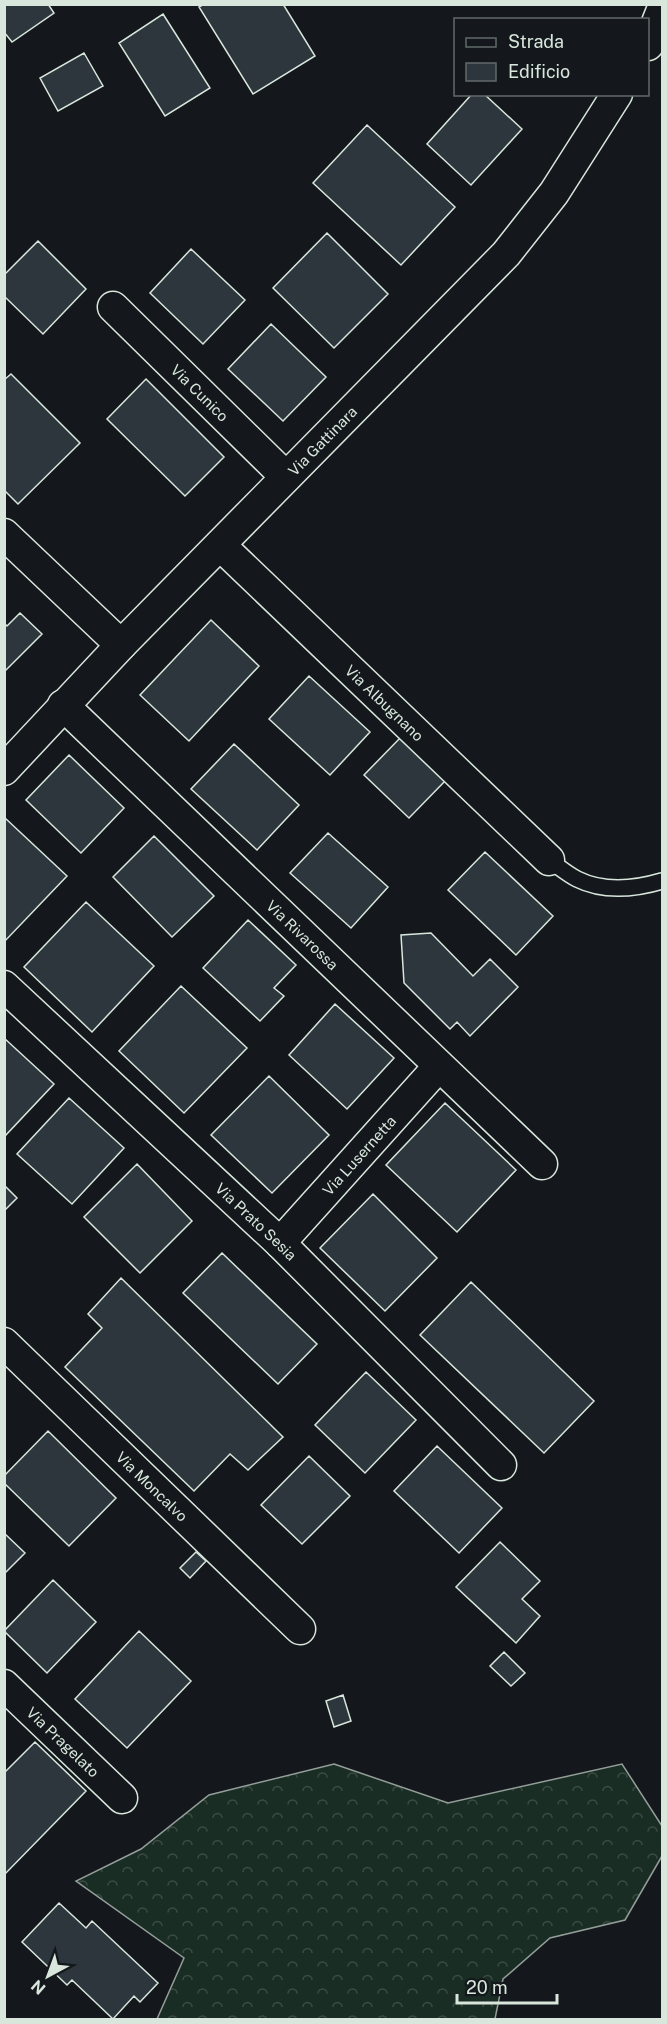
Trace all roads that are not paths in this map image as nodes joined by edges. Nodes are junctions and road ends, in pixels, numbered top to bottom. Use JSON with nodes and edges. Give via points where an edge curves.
{"nodes":[{"id":1,"x":663,"y":10,"type":"edge"},
{"id":2,"x":649,"y":43,"type":"edge"},
{"id":3,"x":616,"y":96,"type":"edge"},
{"id":4,"x":113,"y":307,"type":"dead end"},
{"id":5,"x":286,"y":477,"type":"junction"},
{"id":6,"x":4,"y":534,"type":"edge"},
{"id":7,"x":220,"y":545,"type":"junction"},
{"id":8,"x":121,"y":645,"type":"junction"},
{"id":9,"x":63,"y":705,"type":"junction"},
{"id":10,"x":4,"y":770,"type":"edge"},
{"id":11,"x":549,"y":860,"type":"joint"},
{"id":12,"x":663,"y":881,"type":"edge"},
{"id":13,"x":4,"y":986,"type":"edge"},
{"id":14,"x":439,"y":1066,"type":"junction"},
{"id":15,"x":542,"y":1164,"type":"dead end"},
{"id":16,"x":280,"y":1243,"type":"junction"},
{"id":17,"x":4,"y":1343,"type":"edge"},
{"id":18,"x":501,"y":1465,"type":"dead end"},
{"id":19,"x":300,"y":1629,"type":"dead end"},
{"id":20,"x":4,"y":1685,"type":"edge"},
{"id":21,"x":122,"y":1798,"type":"dead end"}],
"edges":[{"from":1,"to":2,"type":"street"},
{"from":3,"to":5,"type":"street","name":"Via Gattinara","via":[[554,193],[506,254]]},
{"from":4,"to":5,"type":"street","name":"Via Cunico"},
{"from":5,"to":7,"type":"street","name":"Via Gattinara"},
{"from":6,"to":8,"type":"street"},
{"from":7,"to":8,"type":"street","name":"Via Gattinara"},
{"from":7,"to":11,"type":"street","name":"Via Albugnano"},
{"from":8,"to":9,"type":"street","name":"Via Gattinara"},
{"from":9,"to":10,"type":"street","name":"Via Gattinara"},
{"from":9,"to":14,"type":"street","name":"Via Rivarossa"},
{"from":11,"to":12,"type":"lane","via":[[578,879],[602,887],[624,888]]},
{"from":13,"to":16,"type":"street","name":"Via Prato Sesia"},
{"from":14,"to":15,"type":"street","name":"Via Rivarossa"},
{"from":14,"to":16,"type":"street","name":"Via Lusernetta"},
{"from":16,"to":18,"type":"street","name":"Via Prato Sesia"},
{"from":17,"to":19,"type":"street","name":"Via Moncalvo"},
{"from":20,"to":21,"type":"street","name":"Via Pragelato"}]}
